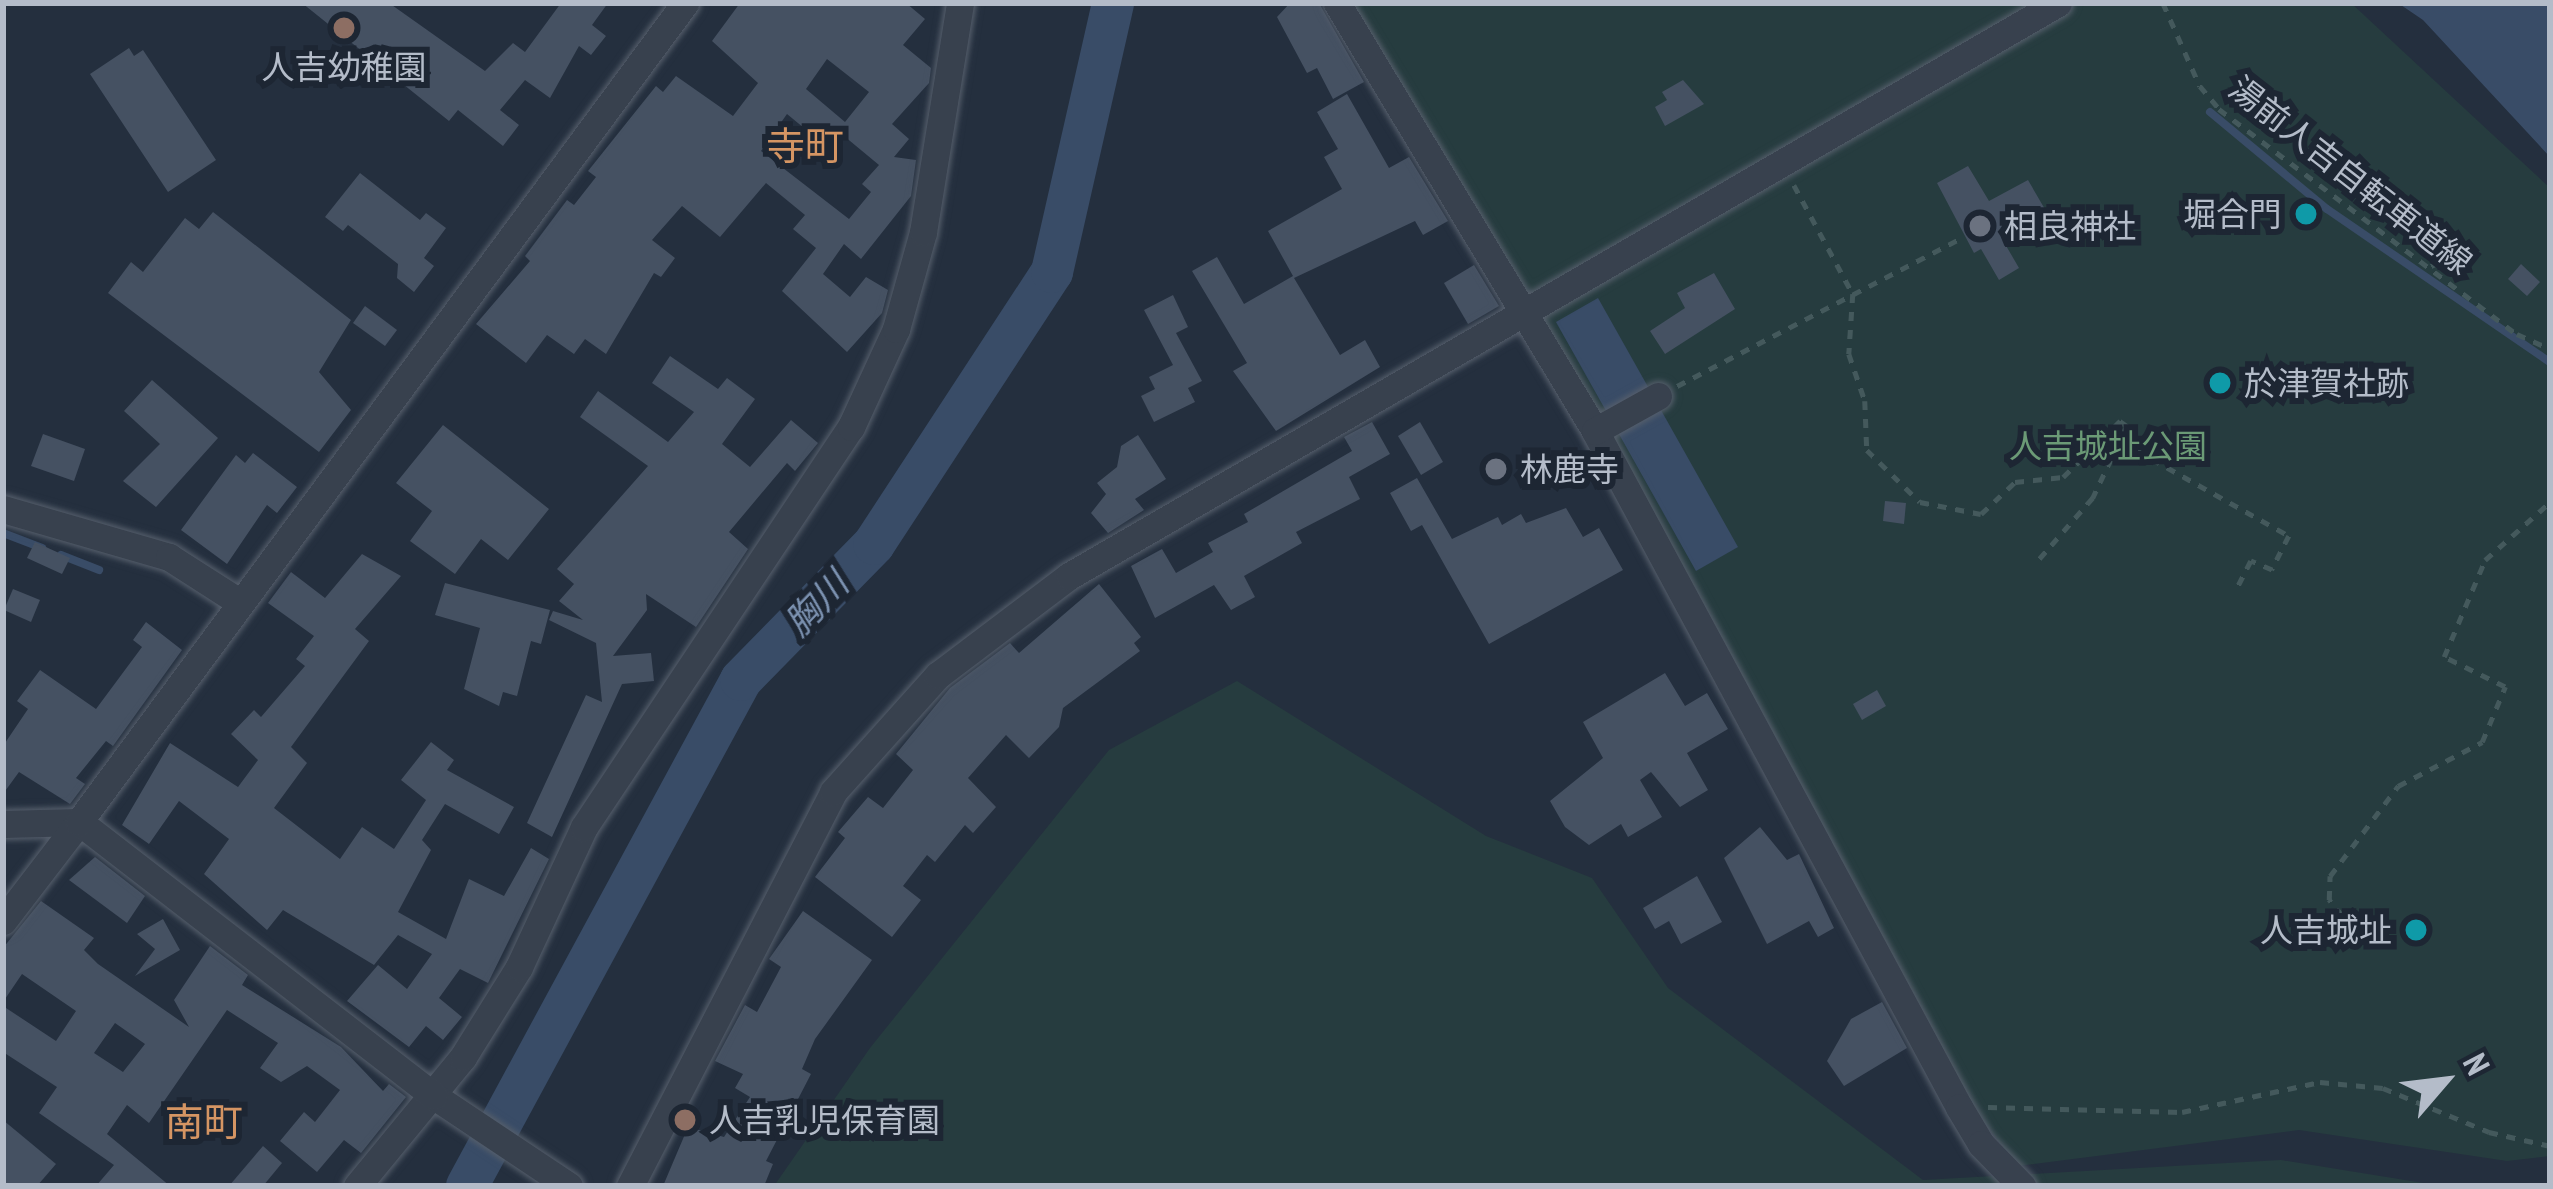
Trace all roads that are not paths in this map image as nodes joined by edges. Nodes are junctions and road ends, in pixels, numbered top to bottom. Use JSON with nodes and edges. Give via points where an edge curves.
{"nodes":[{"id":1,"x":685,"y":3,"type":"edge"},
{"id":2,"x":960,"y":3,"type":"edge"},
{"id":3,"x":1336,"y":3,"type":"edge"},
{"id":4,"x":2058,"y":3,"type":"edge"},
{"id":5,"x":1520,"y":313,"type":"junction"},
{"id":6,"x":1658,"y":396,"type":"road end"},
{"id":7,"x":1602,"y":427,"type":"junction"},
{"id":8,"x":3,"y":509,"type":"edge"},
{"id":9,"x":241,"y":603,"type":"junction"},
{"id":10,"x":79,"y":822,"type":"junction"},
{"id":11,"x":3,"y":824,"type":"edge"},
{"id":12,"x":3,"y":921,"type":"edge"},
{"id":13,"x":442,"y":1101,"type":"junction"},
{"id":14,"x":357,"y":1186,"type":"edge"},
{"id":15,"x":569,"y":1186,"type":"edge"},
{"id":16,"x":630,"y":1186,"type":"edge"},
{"id":17,"x":2022,"y":1186,"type":"edge"}],
"edges":[{"from":1,"to":9,"type":"street"},
{"from":2,"to":13,"type":"street","via":[[923,232],[896,328],[851,427],[584,827],[519,967]]},
{"from":3,"to":5,"type":"street"},
{"from":4,"to":5,"type":"street"},
{"from":5,"to":7,"type":"street"},
{"from":5,"to":16,"type":"street","via":[[1069,576],[938,675],[833,791]]},
{"from":6,"to":7,"type":"street"},
{"from":7,"to":17,"type":"street","via":[[1959,1107]]},
{"from":8,"to":9,"type":"street","via":[[169,556]]},
{"from":9,"to":10,"type":"street"},
{"from":10,"to":11,"type":"street"},
{"from":10,"to":12,"type":"street"},
{"from":10,"to":13,"type":"street"},
{"from":13,"to":14,"type":"street"},
{"from":13,"to":15,"type":"street"}]}
